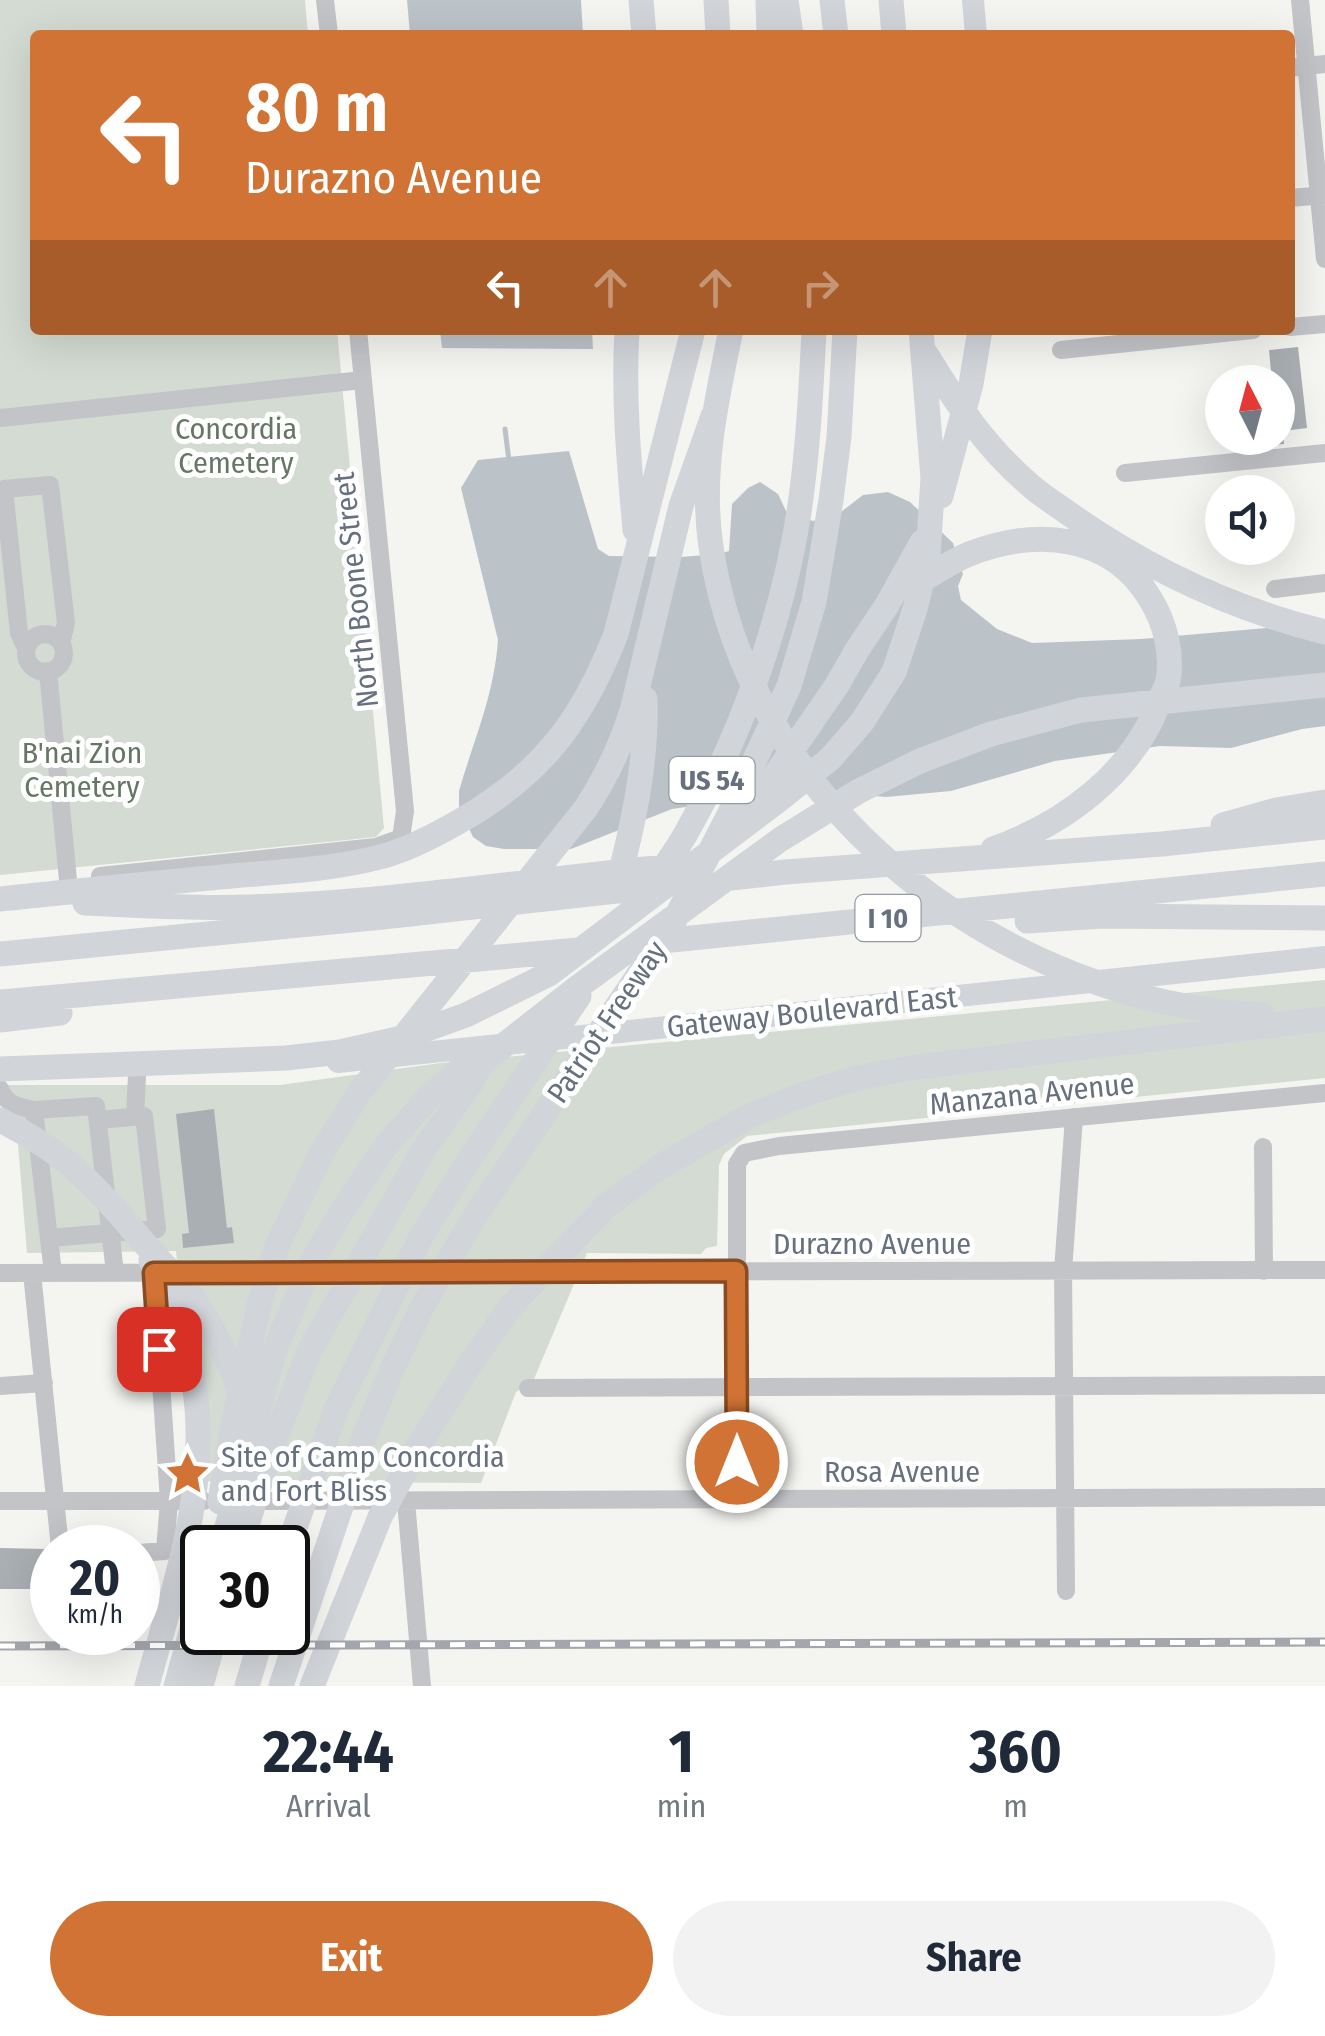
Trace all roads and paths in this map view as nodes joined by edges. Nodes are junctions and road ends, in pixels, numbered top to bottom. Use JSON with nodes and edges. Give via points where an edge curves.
{"nodes":[{"id":1,"x":325,"y":0,"type":"edge"},
{"id":2,"x":642,"y":0,"type":"edge"},
{"id":3,"x":716,"y":0,"type":"edge"},
{"id":4,"x":768,"y":0,"type":"edge"},
{"id":5,"x":786,"y":0,"type":"edge"},
{"id":6,"x":832,"y":0,"type":"edge"},
{"id":7,"x":891,"y":0,"type":"edge"},
{"id":8,"x":972,"y":0,"type":"edge"},
{"id":9,"x":1300,"y":0,"type":"edge"},
{"id":10,"x":328,"y":30,"type":"edge"},
{"id":11,"x":644,"y":30,"type":"edge"},
{"id":12,"x":718,"y":30,"type":"edge"},
{"id":13,"x":769,"y":30,"type":"edge"},
{"id":14,"x":790,"y":30,"type":"edge"},
{"id":15,"x":835,"y":30,"type":"edge"},
{"id":16,"x":894,"y":30,"type":"edge"},
{"id":17,"x":975,"y":30,"type":"edge"},
{"id":18,"x":1307,"y":66,"type":"edge"},
{"id":19,"x":1322,"y":196,"type":"edge"},
{"id":20,"x":1295,"y":198,"type":"edge"},
{"id":21,"x":1325,"y":259,"type":"edge"},
{"id":22,"x":1325,"y":324,"type":"edge"},
{"id":23,"x":1295,"y":327,"type":"edge"},
{"id":24,"x":358,"y":335,"type":"edge"},
{"id":25,"x":627,"y":335,"type":"edge"},
{"id":26,"x":691,"y":335,"type":"edge"},
{"id":27,"x":730,"y":335,"type":"edge"},
{"id":28,"x":814,"y":335,"type":"edge"},
{"id":29,"x":845,"y":335,"type":"edge"},
{"id":30,"x":914,"y":335,"type":"edge"},
{"id":31,"x":921,"y":335,"type":"edge"},
{"id":32,"x":979,"y":335,"type":"edge"},
{"id":33,"x":1157,"y":335,"type":"edge"},
{"id":34,"x":1100,"y":338,"type":"edge"},
{"id":35,"x":1061,"y":350,"type":"dead end"},
{"id":36,"x":363,"y":380,"type":"junction"},
{"id":37,"x":713,"y":416,"type":"junction"},
{"id":38,"x":0,"y":418,"type":"edge"},
{"id":39,"x":1325,"y":453,"type":"edge"},
{"id":40,"x":1125,"y":473,"type":"dead end"},
{"id":41,"x":1325,"y":583,"type":"edge"},
{"id":42,"x":1275,"y":589,"type":"dead end"},
{"id":43,"x":888,"y":605,"type":"junction"},
{"id":44,"x":1325,"y":632,"type":"edge"},
{"id":45,"x":62,"y":643,"type":"junction"},
{"id":46,"x":28,"y":645,"type":"junction"},
{"id":47,"x":48,"y":672,"type":"junction"},
{"id":48,"x":1325,"y":684,"type":"edge"},
{"id":49,"x":1325,"y":802,"type":"edge"},
{"id":50,"x":1325,"y":827,"type":"edge"},
{"id":51,"x":1162,"y":844,"type":"junction"},
{"id":52,"x":967,"y":858,"type":"junction"},
{"id":53,"x":1325,"y":874,"type":"edge"},
{"id":54,"x":68,"y":880,"type":"junction"},
{"id":55,"x":0,"y":887,"type":"edge"},
{"id":56,"x":0,"y":899,"type":"edge"},
{"id":57,"x":382,"y":908,"type":"junction"},
{"id":58,"x":1325,"y":918,"type":"edge"},
{"id":59,"x":671,"y":928,"type":"junction"},
{"id":60,"x":0,"y":954,"type":"edge"},
{"id":61,"x":1325,"y":957,"type":"edge"},
{"id":62,"x":443,"y":963,"type":"junction"},
{"id":63,"x":297,"y":976,"type":"junction"},
{"id":64,"x":0,"y":1002,"type":"edge"},
{"id":65,"x":1325,"y":1018,"type":"edge"},
{"id":66,"x":0,"y":1020,"type":"edge"},
{"id":67,"x":480,"y":1064,"type":"junction"},
{"id":68,"x":0,"y":1069,"type":"edge"},
{"id":69,"x":137,"y":1076,"type":"junction"},
{"id":70,"x":0,"y":1078,"type":"edge"},
{"id":71,"x":523,"y":1080,"type":"junction"},
{"id":72,"x":0,"y":1089,"type":"edge"},
{"id":73,"x":1325,"y":1092,"type":"edge"},
{"id":74,"x":34,"y":1110,"type":"junction"},
{"id":75,"x":135,"y":1116,"type":"junction"},
{"id":76,"x":1074,"y":1117,"type":"junction"},
{"id":77,"x":0,"y":1120,"type":"edge"},
{"id":78,"x":98,"y":1120,"type":"junction"},
{"id":79,"x":1263,"y":1147,"type":"dead end"},
{"id":80,"x":110,"y":1233,"type":"junction"},
{"id":81,"x":49,"y":1238,"type":"junction"},
{"id":82,"x":143,"y":1242,"type":"junction"},
{"id":83,"x":1264,"y":1270,"type":"junction"},
{"id":84,"x":1325,"y":1270,"type":"edge"},
{"id":85,"x":736,"y":1271,"type":"junction"},
{"id":86,"x":1063,"y":1271,"type":"junction"},
{"id":87,"x":0,"y":1273,"type":"edge"},
{"id":88,"x":32,"y":1273,"type":"junction"},
{"id":89,"x":54,"y":1273,"type":"junction"},
{"id":90,"x":115,"y":1273,"type":"junction"},
{"id":91,"x":154,"y":1273,"type":"junction"},
{"id":92,"x":44,"y":1383,"type":"junction"},
{"id":93,"x":1325,"y":1385,"type":"edge"},
{"id":94,"x":0,"y":1386,"type":"edge"},
{"id":95,"x":1064,"y":1386,"type":"junction"},
{"id":96,"x":736,"y":1387,"type":"junction"},
{"id":97,"x":528,"y":1388,"type":"dead end"},
{"id":98,"x":1325,"y":1497,"type":"edge"},
{"id":99,"x":1065,"y":1498,"type":"junction"},
{"id":100,"x":0,"y":1500,"type":"edge"},
{"id":101,"x":169,"y":1500,"type":"junction"},
{"id":102,"x":737,"y":1500,"type":"junction"},
{"id":103,"x":55,"y":1501,"type":"junction"},
{"id":104,"x":406,"y":1501,"type":"junction"},
{"id":105,"x":340,"y":1511,"type":"junction"},
{"id":106,"x":58,"y":1525,"type":"edge"},
{"id":107,"x":218,"y":1525,"type":"edge"},
{"id":108,"x":226,"y":1525,"type":"edge"},
{"id":109,"x":247,"y":1525,"type":"edge"},
{"id":110,"x":258,"y":1525,"type":"edge"},
{"id":111,"x":296,"y":1525,"type":"edge"},
{"id":112,"x":160,"y":1551,"type":"edge"},
{"id":113,"x":359,"y":1568,"type":"junction"},
{"id":114,"x":1066,"y":1591,"type":"dead end"},
{"id":115,"x":185,"y":1655,"type":"edge"},
{"id":116,"x":210,"y":1655,"type":"edge"},
{"id":117,"x":240,"y":1655,"type":"edge"},
{"id":118,"x":257,"y":1655,"type":"edge"},
{"id":119,"x":148,"y":1686,"type":"edge"},
{"id":120,"x":176,"y":1686,"type":"edge"},
{"id":121,"x":201,"y":1686,"type":"edge"},
{"id":122,"x":234,"y":1686,"type":"edge"},
{"id":123,"x":248,"y":1686,"type":"edge"},
{"id":124,"x":281,"y":1686,"type":"edge"},
{"id":125,"x":308,"y":1686,"type":"edge"},
{"id":126,"x":327,"y":1686,"type":"edge"},
{"id":127,"x":422,"y":1686,"type":"edge"}],
"edges":[{"from":1,"to":10,"type":"street"},
{"from":2,"to":11,"type":"highway"},
{"from":3,"to":12,"type":"highway"},
{"from":4,"to":13,"type":"highway"},
{"from":5,"to":14,"type":"highway"},
{"from":6,"to":15,"type":"highway"},
{"from":7,"to":16,"type":"highway"},
{"from":8,"to":17,"type":"main road"},
{"from":9,"to":18,"type":"street"},
{"from":18,"to":19,"type":"street"},
{"from":19,"to":20,"type":"street"},
{"from":19,"to":21,"type":"street"},
{"from":22,"to":23,"type":"street"},
{"from":24,"to":36,"type":"street","name":"North Boone Street"},
{"from":25,"to":71,"type":"highway","via":[[627,443],[642,602],[640,775],[612,904]]},
{"from":26,"to":56,"type":"highway","via":[[601,673],[566,731],[495,799],[386,856]]},
{"from":27,"to":37,"type":"highway"},
{"from":28,"to":71,"type":"highway","name":"Patriot Freeway","number":"US 54","via":[[808,441],[786,574],[733,738],[685,835]]},
{"from":29,"to":59,"type":"highway","name":"Patriot Freeway","number":"US 54","via":[[839,437],[814,602],[790,686]]},
{"from":30,"to":44,"type":"highway","via":[[982,436],[1030,486],[1170,575]]},
{"from":31,"to":68,"type":"highway","via":[[933,478],[928,556],[915,609],[894,672],[862,722],[780,800],[548,974],[402,1038],[286,1058]]},
{"from":32,"to":43,"type":"highway","via":[[944,489]]},
{"from":33,"to":34,"type":"street"},
{"from":34,"to":35,"type":"street"},
{"from":36,"to":38,"type":"street"},
{"from":36,"to":54,"type":"street","name":"North Boone Street","via":[[405,810],[401,838]]},
{"from":37,"to":65,"type":"highway","via":[[708,523],[729,628],[764,708],[800,764],[880,855],[974,926],[1032,958],[1185,1006]]},
{"from":37,"to":107,"type":"highway","via":[[680,506],[633,707],[608,774],[358,1093],[291,1213],[259,1305]]},
{"from":39,"to":40,"type":"street"},
{"from":41,"to":42,"type":"street"},
{"from":43,"to":52,"type":"highway","via":[[966,556],[1059,539],[1112,558],[1145,588],[1160,614],[1168,680],[1150,727],[1120,767],[1044,826]]},
{"from":43,"to":59,"type":"highway"},
{"from":45,"to":46,"type":"street","via":[[43,634]]},
{"from":45,"to":46,"type":"street","via":[[66,623],[50,484],[4,489],[19,633]]},
{"from":45,"to":47,"type":"street","via":[[62,662]]},
{"from":46,"to":47,"type":"street","via":[[30,664]]},
{"from":47,"to":54,"type":"street"},
{"from":48,"to":67,"type":"highway","via":[[1081,710],[920,761],[780,839]]},
{"from":49,"to":51,"type":"highway"},
{"from":50,"to":51,"type":"highway","number":"I 10"},
{"from":51,"to":52,"type":"highway","number":"I 10"},
{"from":52,"to":57,"type":"highway","number":"I 10"},
{"from":53,"to":62,"type":"highway","number":"I 10"},
{"from":54,"to":55,"type":"street"},
{"from":56,"to":57,"type":"highway"},
{"from":57,"to":60,"type":"highway"},
{"from":58,"to":62,"type":"highway","via":[[1076,917],[525,969]]},
{"from":59,"to":105,"type":"highway","name":"Patriot Freeway","number":"US 54","via":[[471,1222],[423,1305],[373,1415]]},
{"from":61,"to":69,"type":"main road","name":"Gateway Boulevard East","via":[[279,1068]]},
{"from":62,"to":63,"type":"highway","number":"I 10"},
{"from":63,"to":64,"type":"highway","number":"I 10"},
{"from":63,"to":66,"type":"highway","via":[[193,1000]]},
{"from":65,"to":113,"type":"highway","via":[[857,1078],[712,1135],[606,1206],[511,1306],[419,1445]]},
{"from":67,"to":108,"type":"highway","via":[[459,1070],[385,1147],[312,1261],[274,1352]]},
{"from":67,"to":109,"type":"highway","via":[[310,1350]]},
{"from":69,"to":70,"type":"main road","name":"Gateway Boulevard East"},
{"from":69,"to":75,"type":"street"},
{"from":71,"to":111,"type":"highway","name":"Patriot Freeway","number":"US 54","via":[[421,1237],[337,1408]]},
{"from":72,"to":74,"type":"street","via":[[6,1100]]},
{"from":73,"to":76,"type":"street","name":"Manzana Avenue"},
{"from":74,"to":78,"type":"street","via":[[96,1106]]},
{"from":74,"to":81,"type":"street"},
{"from":75,"to":78,"type":"street"},
{"from":75,"to":80,"type":"street","via":[[144,1116],[158,1229]]},
{"from":76,"to":85,"type":"street","name":"Manzana Avenue","via":[[744,1153],[737,1164]]},
{"from":76,"to":86,"type":"street"},
{"from":77,"to":82,"type":"highway","via":[[82,1173]]},
{"from":78,"to":80,"type":"street"},
{"from":79,"to":83,"type":"street"},
{"from":80,"to":81,"type":"street"},
{"from":80,"to":90,"type":"street"},
{"from":81,"to":89,"type":"street"},
{"from":82,"to":110,"type":"highway","via":[[205,1315],[228,1359],[246,1407]]},
{"from":82,"to":119,"type":"highway","via":[[188,1356],[199,1440],[188,1526]]},
{"from":83,"to":84,"type":"street","name":"Durazno Avenue"},
{"from":83,"to":86,"type":"street","name":"Durazno Avenue"},
{"from":85,"to":86,"type":"street","name":"Durazno Avenue"},
{"from":85,"to":91,"type":"street","name":"Durazno Avenue"},
{"from":85,"to":96,"type":"street"},
{"from":86,"to":95,"type":"street"},
{"from":87,"to":88,"type":"street","name":"Durazno Avenue"},
{"from":88,"to":89,"type":"street","name":"Durazno Avenue"},
{"from":88,"to":92,"type":"street"},
{"from":89,"to":90,"type":"street","name":"Durazno Avenue"},
{"from":90,"to":91,"type":"street","name":"Durazno Avenue"},
{"from":91,"to":101,"type":"street"},
{"from":92,"to":94,"type":"street"},
{"from":92,"to":103,"type":"street"},
{"from":93,"to":95,"type":"street"},
{"from":95,"to":96,"type":"street"},
{"from":95,"to":99,"type":"street"},
{"from":96,"to":97,"type":"street"},
{"from":96,"to":102,"type":"street"},
{"from":98,"to":99,"type":"street","name":"Rosa Avenue"},
{"from":99,"to":102,"type":"street","name":"Rosa Avenue"},
{"from":99,"to":114,"type":"street"},
{"from":100,"to":103,"type":"street","name":"Rosa Avenue"},
{"from":101,"to":103,"type":"street","name":"Rosa Avenue"},
{"from":101,"to":104,"type":"street","name":"Rosa Avenue"},
{"from":101,"to":112,"type":"street"},
{"from":102,"to":104,"type":"street","name":"Rosa Avenue"},
{"from":103,"to":106,"type":"street"},
{"from":104,"to":127,"type":"street"},
{"from":105,"to":124,"type":"highway","name":"Patriot Freeway","number":"US 54"},
{"from":105,"to":125,"type":"highway","via":[[336,1564]]},
{"from":113,"to":125,"type":"highway"},
{"from":113,"to":126,"type":"highway"},
{"from":115,"to":120,"type":"highway"},
{"from":116,"to":121,"type":"highway"},
{"from":117,"to":122,"type":"highway"},
{"from":118,"to":123,"type":"highway"}]}
